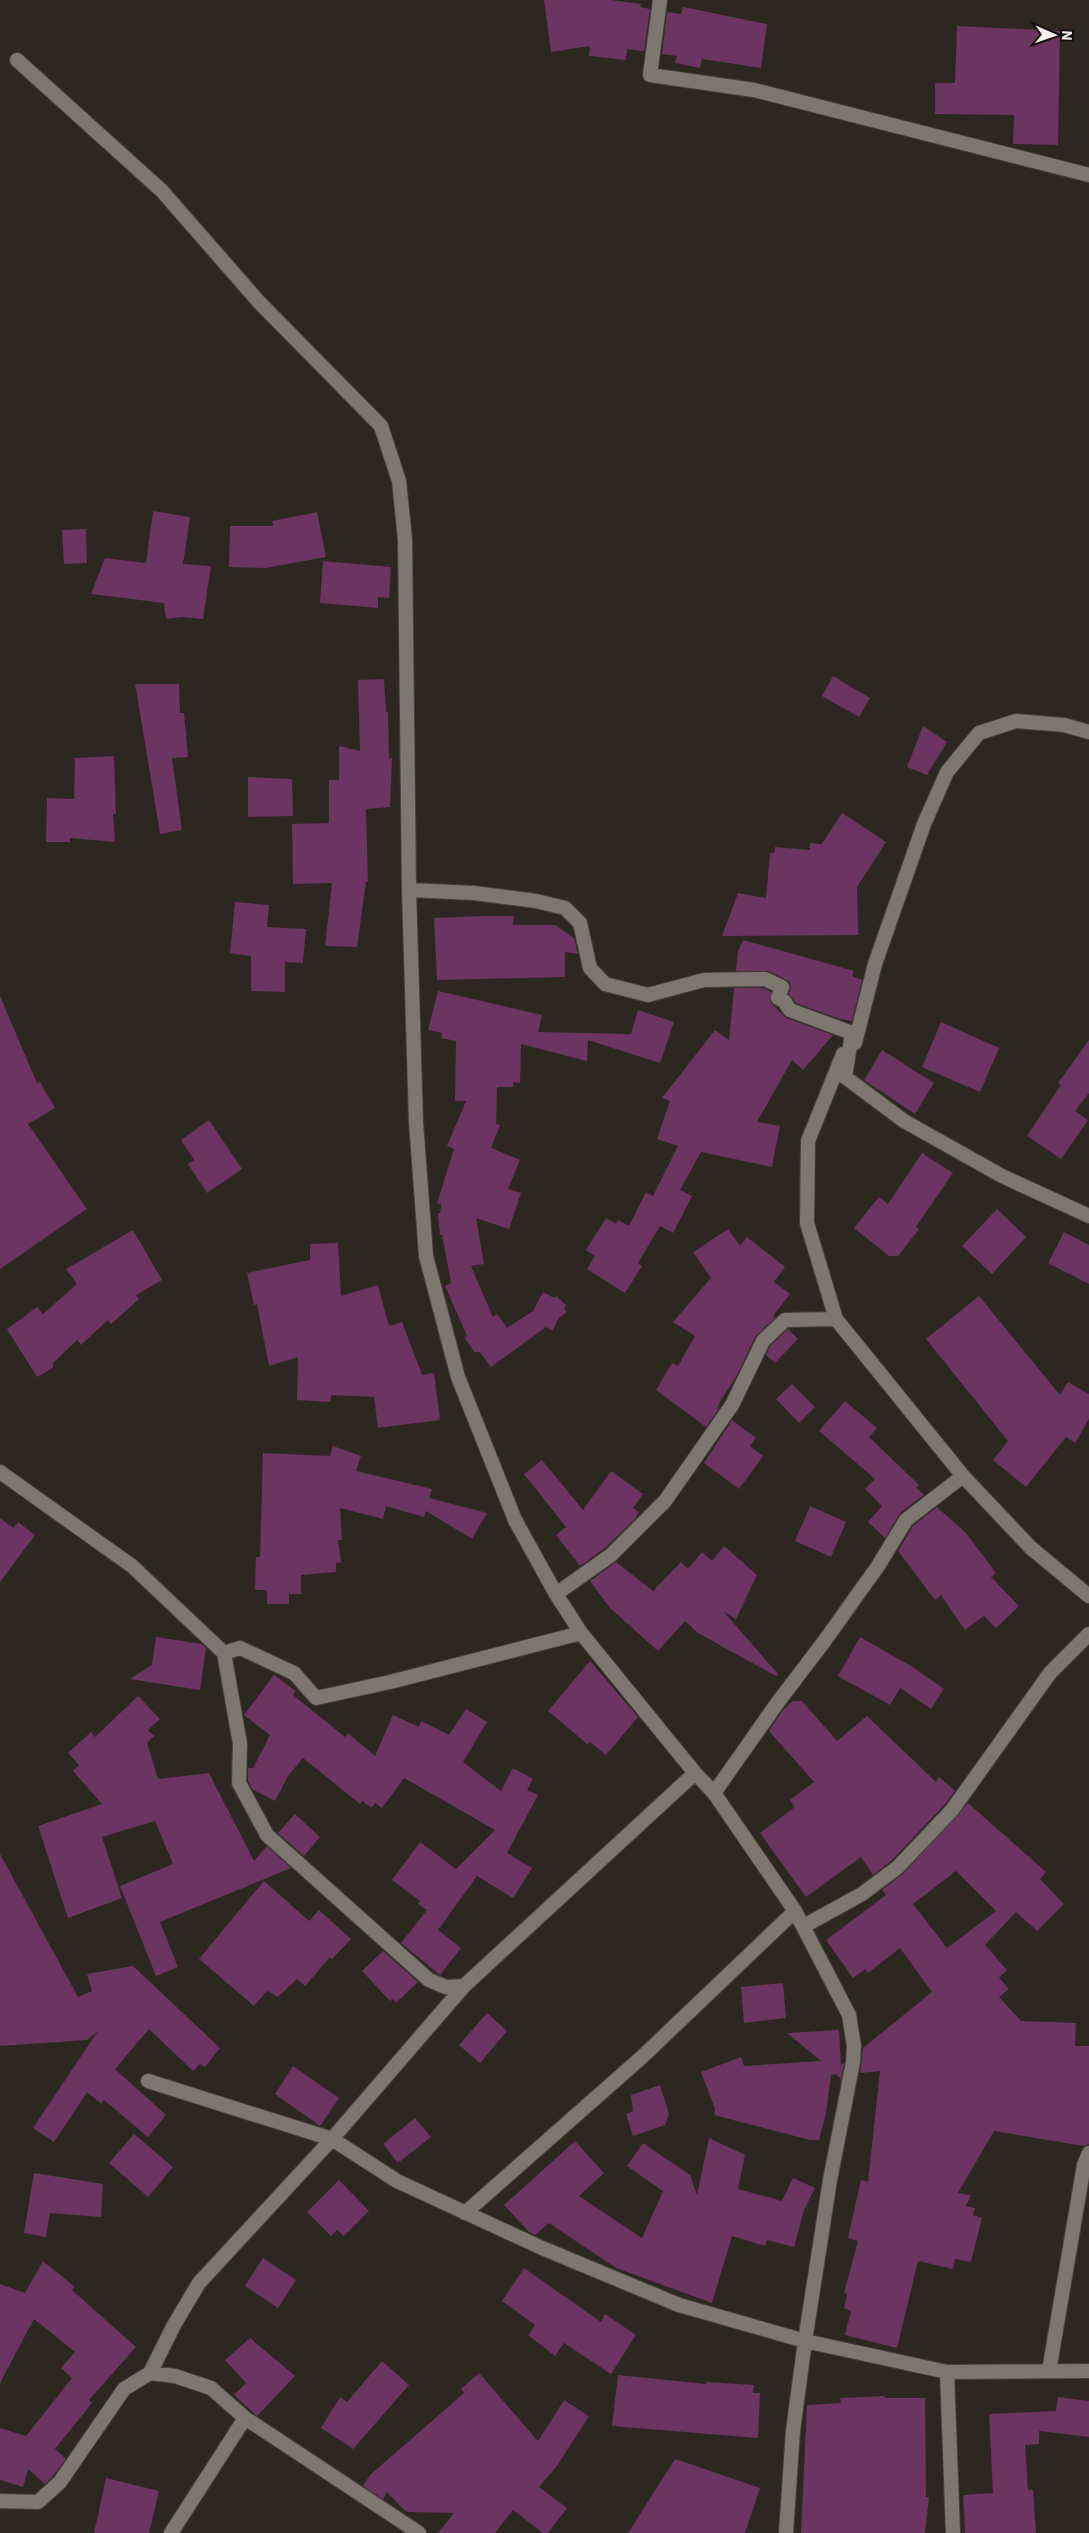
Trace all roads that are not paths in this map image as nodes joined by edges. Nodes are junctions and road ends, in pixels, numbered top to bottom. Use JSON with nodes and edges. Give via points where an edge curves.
{"nodes":[{"id":1,"x":660,"y":0,"type":"edge"},
{"id":2,"x":17,"y":60,"type":"dead end"},
{"id":3,"x":1089,"y":174,"type":"edge"},
{"id":4,"x":1089,"y":732,"type":"edge"},
{"id":5,"x":409,"y":890,"type":"junction"},
{"id":6,"x":852,"y":1032,"type":"junction"},
{"id":7,"x":845,"y":1077,"type":"junction"},
{"id":8,"x":1089,"y":1216,"type":"edge"},
{"id":9,"x":836,"y":1319,"type":"junction"},
{"id":10,"x":0,"y":1472,"type":"edge"},
{"id":11,"x":963,"y":1476,"type":"junction"},
{"id":12,"x":556,"y":1594,"type":"junction"},
{"id":13,"x":1089,"y":1596,"type":"edge"},
{"id":14,"x":581,"y":1633,"type":"junction"},
{"id":15,"x":1089,"y":1634,"type":"edge"},
{"id":16,"x":224,"y":1654,"type":"junction"},
{"id":17,"x":695,"y":1773,"type":"junction"},
{"id":18,"x":714,"y":1793,"type":"junction"},
{"id":19,"x":795,"y":1911,"type":"junction"},
{"id":20,"x":804,"y":1926,"type":"junction"},
{"id":21,"x":464,"y":1986,"type":"junction"},
{"id":22,"x":148,"y":2081,"type":"dead end"},
{"id":23,"x":332,"y":2139,"type":"junction"},
{"id":24,"x":1089,"y":2153,"type":"edge"},
{"id":25,"x":465,"y":2213,"type":"junction"},
{"id":26,"x":805,"y":2341,"type":"junction"},
{"id":27,"x":1048,"y":2371,"type":"junction"},
{"id":28,"x":1089,"y":2371,"type":"edge"},
{"id":29,"x":947,"y":2372,"type":"junction"},
{"id":30,"x":150,"y":2373,"type":"junction"},
{"id":31,"x":245,"y":2418,"type":"junction"},
{"id":32,"x":0,"y":2500,"type":"edge"},
{"id":33,"x":171,"y":2533,"type":"edge"},
{"id":34,"x":419,"y":2533,"type":"edge"},
{"id":35,"x":786,"y":2533,"type":"edge"},
{"id":36,"x":953,"y":2533,"type":"edge"}],
"edges":[{"from":1,"to":3,"type":"street","via":[[650,75],[754,90]]},
{"from":2,"to":5,"type":"street","via":[[162,191],[258,301],[381,426],[399,481],[405,539]]},
{"from":4,"to":7,"type":"street","via":[[1064,725],[1016,721],[979,733],[947,772],[924,824],[875,964]]},
{"from":5,"to":6,"type":"street","via":[[474,893],[565,908],[580,923],[590,968],[605,984],[648,995],[704,980],[765,979],[782,987],[778,998],[790,1010]]},
{"from":5,"to":12,"type":"street","via":[[416,1122],[426,1256],[458,1377],[515,1520]]},
{"from":6,"to":7,"type":"street"},
{"from":6,"to":9,"type":"street","via":[[808,1141],[807,1223]]},
{"from":7,"to":8,"type":"street","via":[[912,1125],[1002,1176]]},
{"from":9,"to":11,"type":"street"},
{"from":9,"to":12,"type":"street","via":[[785,1320],[763,1341],[732,1405],[665,1501],[611,1555]]},
{"from":10,"to":16,"type":"street","via":[[132,1566]]},
{"from":11,"to":13,"type":"street","via":[[1030,1548]]},
{"from":11,"to":18,"type":"street","via":[[906,1520],[856,1597]]},
{"from":12,"to":14,"type":"street"},
{"from":14,"to":16,"type":"street","via":[[316,1698],[294,1673],[240,1648]]},
{"from":14,"to":17,"type":"street"},
{"from":15,"to":20,"type":"street","via":[[1050,1673],[952,1810],[904,1860],[862,1894]]},
{"from":16,"to":21,"type":"street","via":[[240,1744],[239,1783],[267,1835],[429,1980],[446,1987]]},
{"from":17,"to":18,"type":"street"},
{"from":17,"to":21,"type":"street"},
{"from":18,"to":19,"type":"street"},
{"from":19,"to":20,"type":"street"},
{"from":19,"to":25,"type":"street","via":[[642,2057]]},
{"from":20,"to":26,"type":"street","via":[[848,2015],[854,2046]]},
{"from":21,"to":23,"type":"street"},
{"from":22,"to":23,"type":"street"},
{"from":23,"to":25,"type":"street","via":[[397,2181]]},
{"from":23,"to":30,"type":"street","via":[[199,2283]]},
{"from":24,"to":27,"type":"street","via":[[1084,2165]]},
{"from":25,"to":26,"type":"street","via":[[679,2305]]},
{"from":26,"to":29,"type":"street"},
{"from":26,"to":35,"type":"street","via":[[793,2431]]},
{"from":27,"to":28,"type":"street"},
{"from":27,"to":29,"type":"street"},
{"from":29,"to":36,"type":"street"},
{"from":30,"to":31,"type":"street","via":[[175,2376],[212,2388]]},
{"from":30,"to":32,"type":"street","via":[[124,2390],[60,2482],[38,2502]]},
{"from":31,"to":33,"type":"street"},
{"from":31,"to":34,"type":"street"}]}
